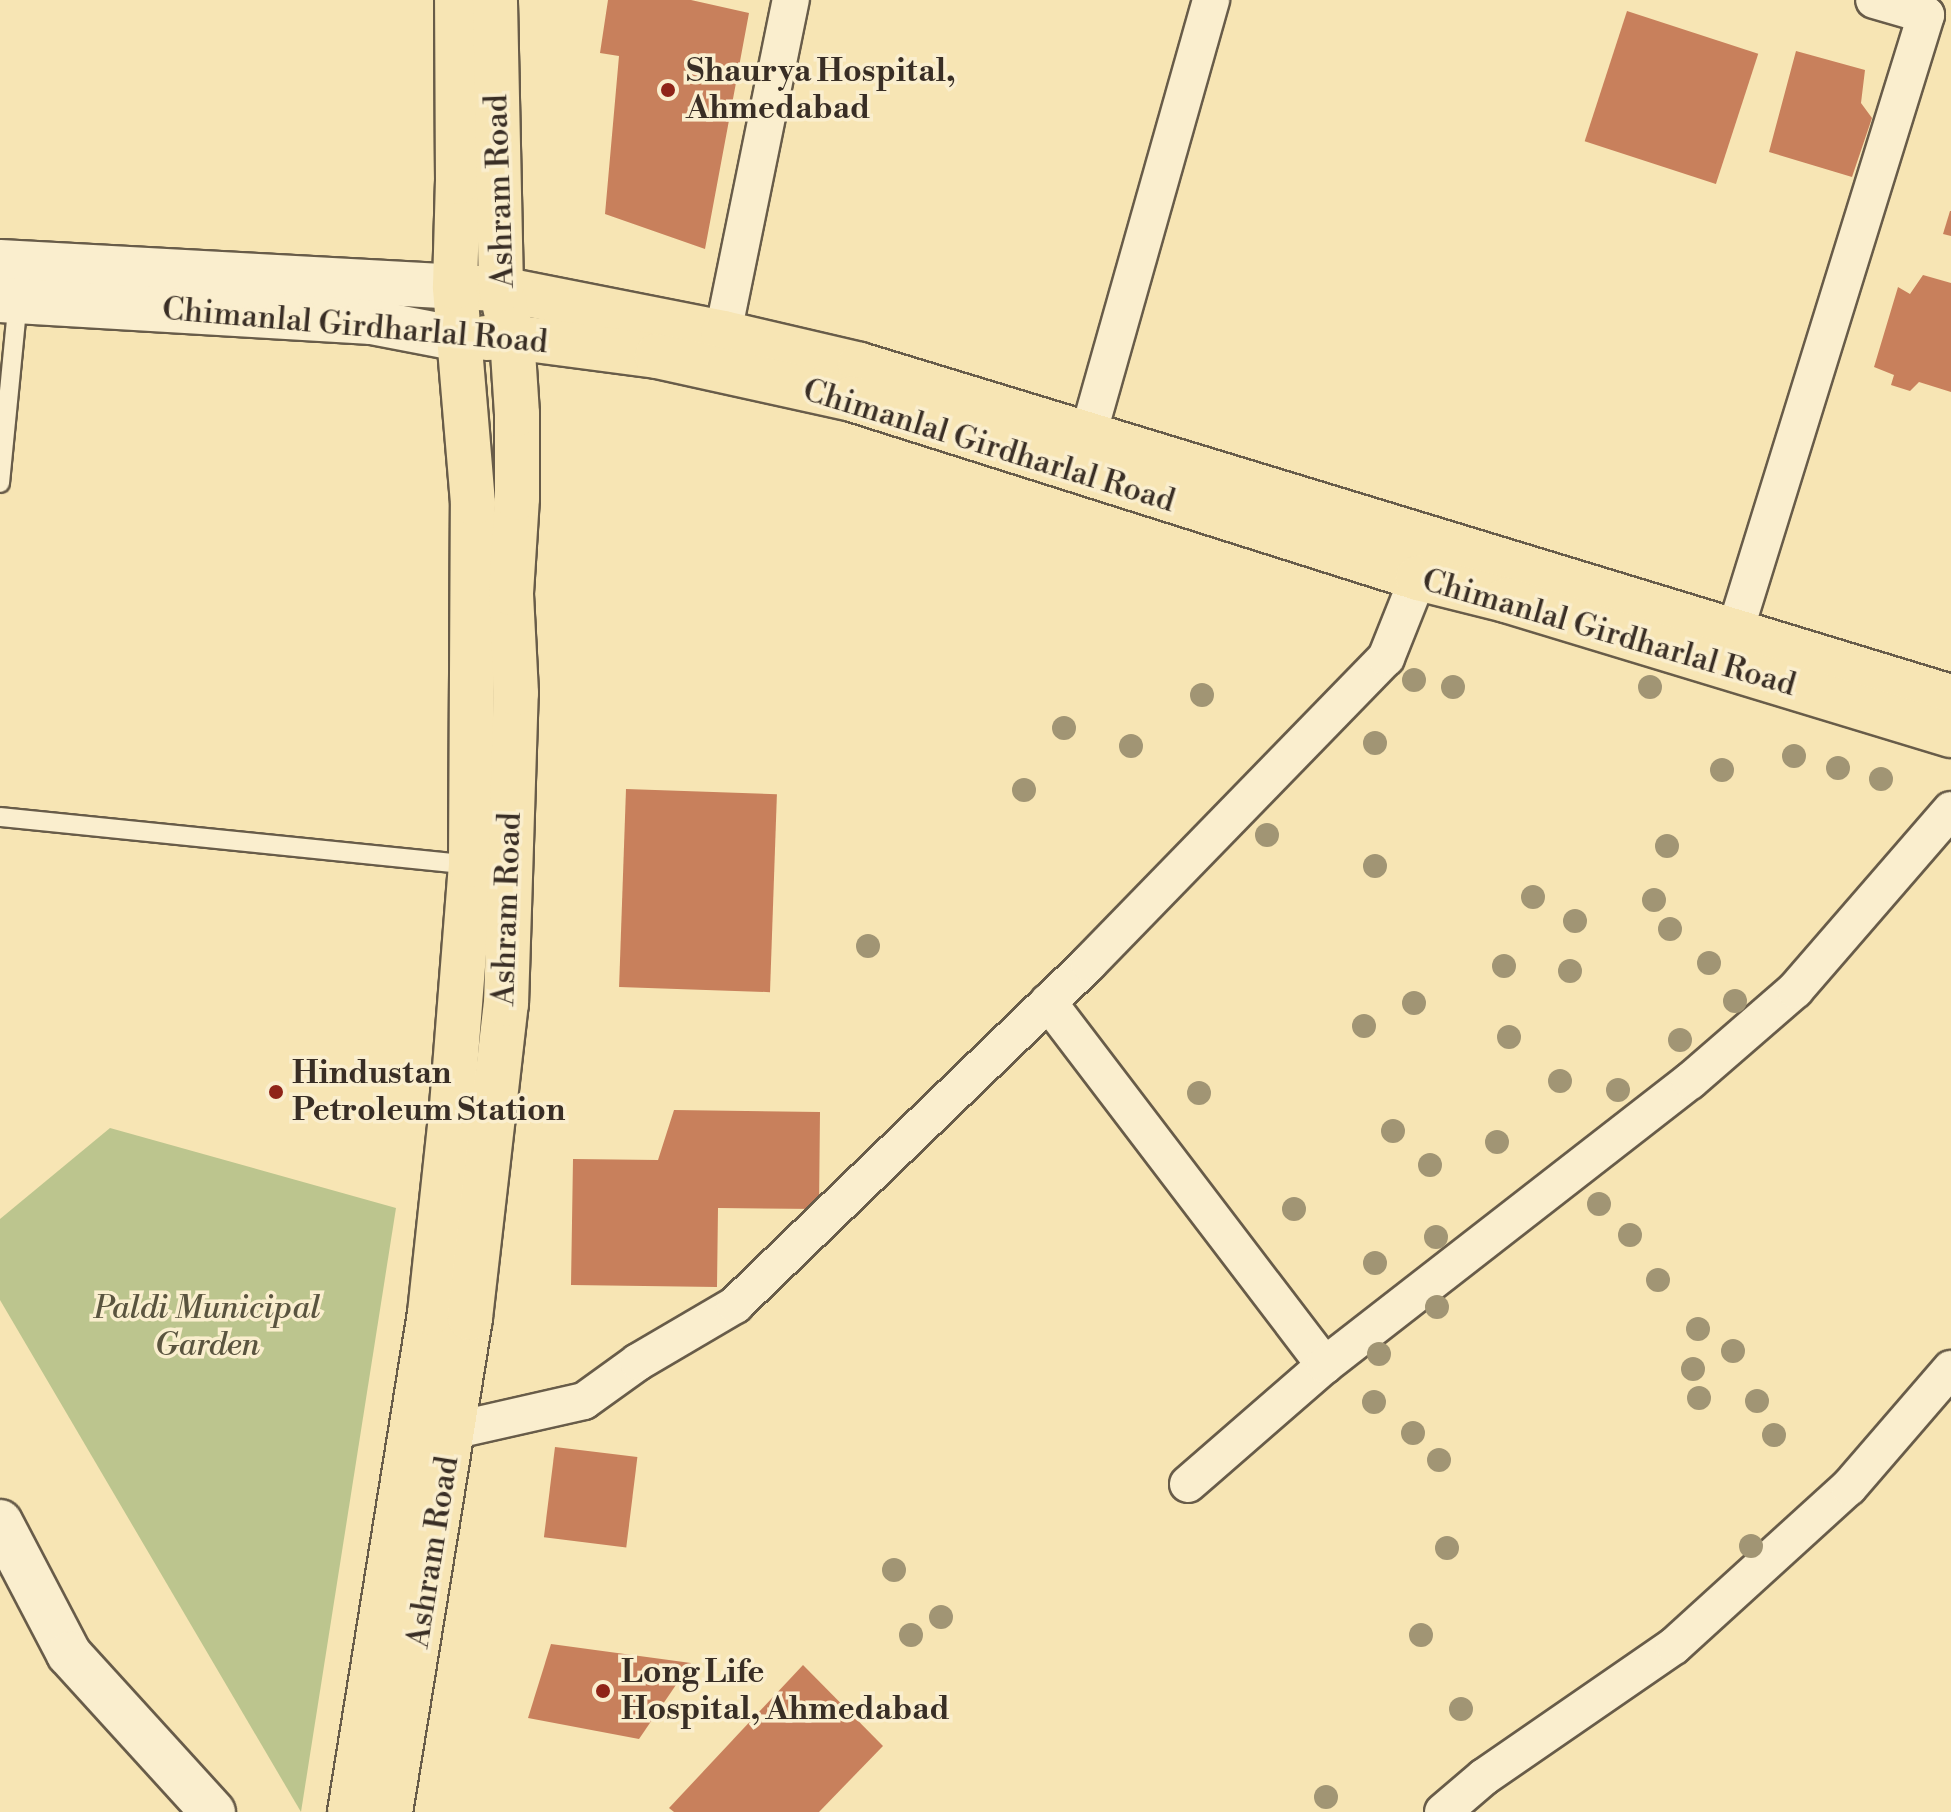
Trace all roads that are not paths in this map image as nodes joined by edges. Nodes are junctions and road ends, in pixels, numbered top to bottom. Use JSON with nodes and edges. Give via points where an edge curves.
{"nodes":[{"id":1,"x":457,"y":0,"type":"edge"},
{"id":2,"x":495,"y":0,"type":"edge"},
{"id":3,"x":791,"y":0,"type":"edge"},
{"id":4,"x":1211,"y":0,"type":"edge"},
{"id":5,"x":1874,"y":0,"type":"edge"},
{"id":6,"x":1929,"y":7,"type":"edge"},
{"id":7,"x":0,"y":262,"type":"edge"},
{"id":8,"x":455,"y":287,"type":"junction"},
{"id":9,"x":501,"y":289,"type":"junction"},
{"id":10,"x":9,"y":300,"type":"edge"},
{"id":11,"x":723,"y":333,"type":"junction"},
{"id":12,"x":512,"y":337,"type":"junction"},
{"id":13,"x":459,"y":339,"type":"junction"},
{"id":14,"x":1088,"y":435,"type":"junction"},
{"id":15,"x":0,"y":483,"type":"edge"},
{"id":16,"x":1418,"y":578,"type":"junction"},
{"id":17,"x":1735,"y":631,"type":"junction"},
{"id":18,"x":1951,"y":697,"type":"edge"},
{"id":19,"x":1951,"y":735,"type":"edge"},
{"id":20,"x":1951,"y":810,"type":"edge"},
{"id":21,"x":0,"y":817,"type":"edge"},
{"id":22,"x":471,"y":865,"type":"junction"},
{"id":23,"x":1048,"y":1002,"type":"junction"},
{"id":24,"x":1325,"y":1365,"type":"junction"},
{"id":25,"x":1951,"y":1369,"type":"edge"},
{"id":26,"x":452,"y":1431,"type":"junction"},
{"id":27,"x":1188,"y":1484,"type":"dead end"},
{"id":28,"x":0,"y":1522,"type":"edge"},
{"id":29,"x":213,"y":1812,"type":"edge"},
{"id":30,"x":350,"y":1812,"type":"edge"},
{"id":31,"x":390,"y":1812,"type":"edge"},
{"id":32,"x":1443,"y":1812,"type":"edge"}],
"edges":[{"from":1,"to":8,"type":"main road","name":"Ashram Road"},
{"from":2,"to":9,"type":"main road","name":"Ashram Road"},
{"from":3,"to":11,"type":"street"},
{"from":4,"to":14,"type":"street"},
{"from":5,"to":6,"type":"street"},
{"from":6,"to":17,"type":"street"},
{"from":7,"to":8,"type":"main road","name":"Chimanlal Girdharlal Road"},
{"from":8,"to":9,"type":"main road","name":"Chimanlal Girdharlal Road"},
{"from":8,"to":13,"type":"main road","name":"Ashram Road"},
{"from":9,"to":11,"type":"main road","name":"Chimanlal Girdharlal Road"},
{"from":9,"to":12,"type":"main road","name":"Ashram Road"},
{"from":10,"to":13,"type":"main road","name":"Chimanlal Girdharlal Road","via":[[371,322]]},
{"from":10,"to":15,"type":"lane"},
{"from":11,"to":14,"type":"main road","name":"Chimanlal Girdharlal Road","via":[[860,365]]},
{"from":12,"to":13,"type":"main road","name":"Chimanlal Girdharlal Road"},
{"from":12,"to":16,"type":"main road","name":"Chimanlal Girdharlal Road","via":[[657,356],[852,399]]},
{"from":12,"to":26,"type":"main road","name":"Ashram Road","via":[[517,414],[511,593],[516,693],[506,1004]]},
{"from":13,"to":22,"type":"main road","name":"Ashram Road","via":[[473,503]]},
{"from":14,"to":17,"type":"main road","name":"Chimanlal Girdharlal Road"},
{"from":16,"to":19,"type":"main road","name":"Chimanlal Girdharlal Road"},
{"from":16,"to":23,"type":"street","via":[[1386,658]]},
{"from":17,"to":18,"type":"main road","name":"Chimanlal Girdharlal Road"},
{"from":20,"to":24,"type":"street","via":[[1795,990],[1690,1081]]},
{"from":21,"to":22,"type":"lane"},
{"from":22,"to":30,"type":"main road","name":"Ashram Road","via":[[430,1313]]},
{"from":23,"to":24,"type":"street"},
{"from":23,"to":26,"type":"street","via":[[735,1305],[584,1401]]},
{"from":24,"to":27,"type":"street"},
{"from":25,"to":32,"type":"street","via":[[1849,1487],[1674,1646],[1484,1777]]},
{"from":26,"to":31,"type":"main road","name":"Ashram Road"},
{"from":28,"to":29,"type":"main road","via":[[69,1654]]}]}
